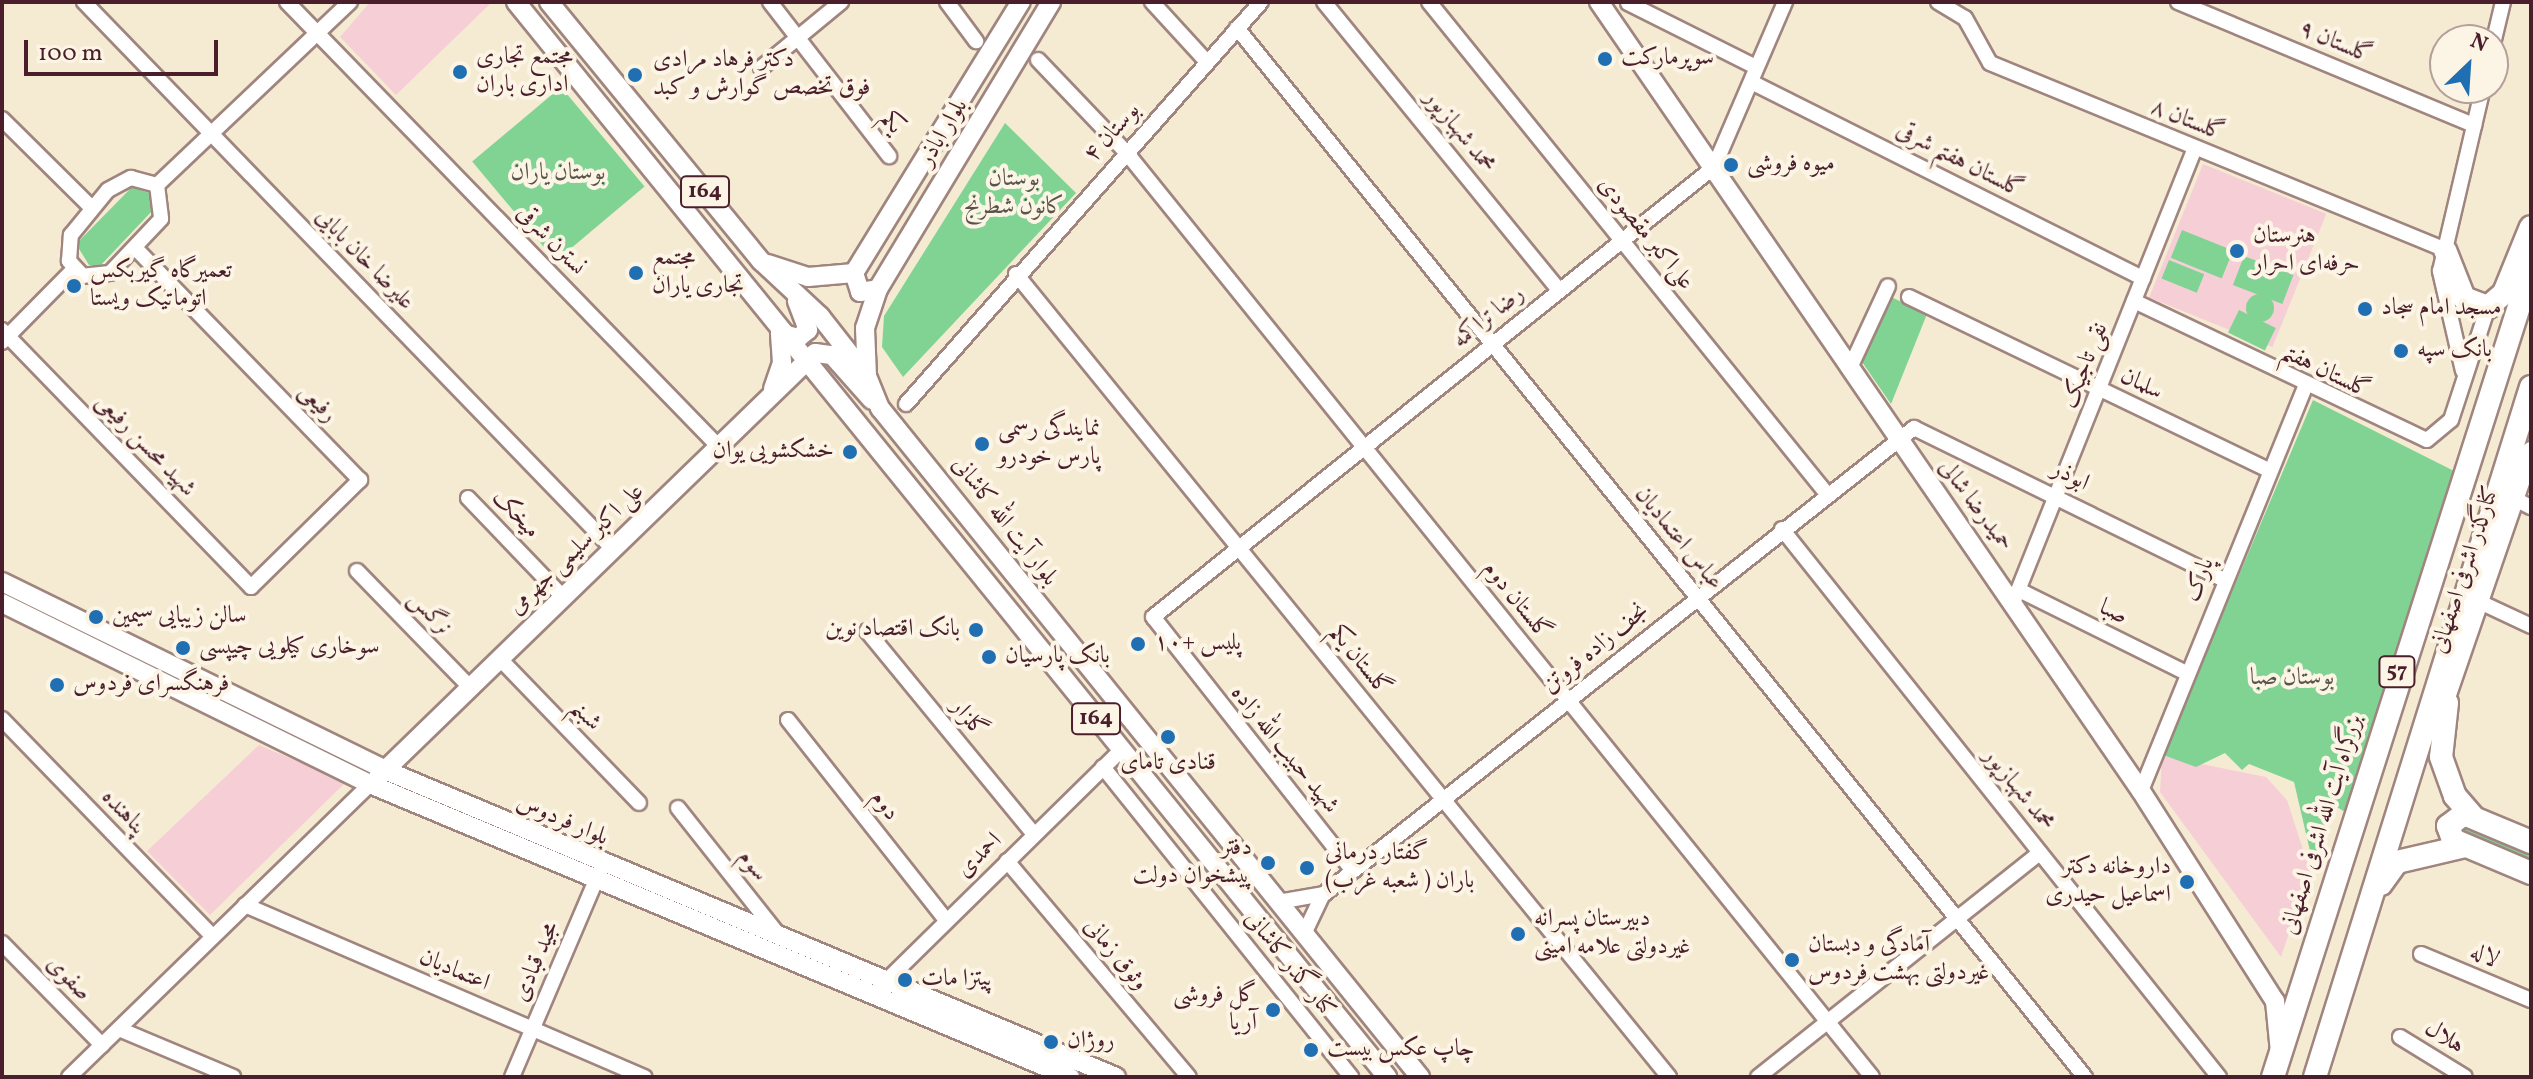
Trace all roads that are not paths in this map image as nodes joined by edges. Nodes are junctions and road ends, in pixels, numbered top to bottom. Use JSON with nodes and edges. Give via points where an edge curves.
{"nodes":[{"id":1,"x":84,"y":2,"type":"edge"},
{"id":2,"x":287,"y":2,"type":"edge"},
{"id":3,"x":350,"y":2,"type":"edge"},
{"id":4,"x":516,"y":2,"type":"edge"},
{"id":5,"x":549,"y":2,"type":"edge"},
{"id":6,"x":770,"y":2,"type":"edge"},
{"id":7,"x":841,"y":2,"type":"edge"},
{"id":8,"x":947,"y":2,"type":"edge"},
{"id":9,"x":1021,"y":2,"type":"edge"},
{"id":10,"x":1051,"y":2,"type":"edge"},
{"id":11,"x":1152,"y":2,"type":"edge"},
{"id":12,"x":1261,"y":2,"type":"edge"},
{"id":13,"x":1324,"y":2,"type":"edge"},
{"id":14,"x":1429,"y":2,"type":"edge"},
{"id":15,"x":1599,"y":2,"type":"edge"},
{"id":16,"x":1785,"y":2,"type":"edge"},
{"id":17,"x":1938,"y":2,"type":"edge"},
{"id":18,"x":2178,"y":2,"type":"edge"},
{"id":19,"x":2503,"y":2,"type":"edge"},
{"id":20,"x":1628,"y":3,"type":"edge"},
{"id":21,"x":2498,"y":24,"type":"edge"},
{"id":22,"x":1237,"y":28,"type":"junction"},
{"id":23,"x":317,"y":33,"type":"junction"},
{"id":24,"x":798,"y":37,"type":"junction"},
{"id":25,"x":976,"y":41,"type":"dead end"},
{"id":26,"x":1038,"y":60,"type":"dead end"},
{"id":27,"x":1207,"y":62,"type":"junction"},
{"id":28,"x":1756,"y":67,"type":"junction"},
{"id":29,"x":761,"y":68,"type":"dead end"},
{"id":30,"x":1755,"y":84,"type":"junction"},
{"id":31,"x":2479,"y":104,"type":"edge"},
{"id":32,"x":2,"y":119,"type":"edge"},
{"id":33,"x":2474,"y":125,"type":"junction"},
{"id":34,"x":211,"y":134,"type":"junction"},
{"id":35,"x":2195,"y":148,"type":"junction"},
{"id":36,"x":1126,"y":152,"type":"junction"},
{"id":37,"x":889,"y":156,"type":"dead end"},
{"id":38,"x":1714,"y":167,"type":"junction"},
{"id":39,"x":157,"y":185,"type":"junction"},
{"id":40,"x":91,"y":207,"type":"junction"},
{"id":41,"x":2531,"y":227,"type":"edge"},
{"id":42,"x":1622,"y":240,"type":"junction"},
{"id":43,"x":136,"y":249,"type":"junction"},
{"id":44,"x":2445,"y":250,"type":"junction"},
{"id":45,"x":761,"y":261,"type":"junction"},
{"id":46,"x":74,"y":269,"type":"junction"},
{"id":47,"x":2531,"y":269,"type":"edge"},
{"id":48,"x":854,"y":273,"type":"junction"},
{"id":49,"x":1016,"y":274,"type":"junction"},
{"id":50,"x":2143,"y":278,"type":"junction"},
{"id":51,"x":1888,"y":286,"type":"dead end"},
{"id":52,"x":878,"y":289,"type":"junction"},
{"id":53,"x":1559,"y":290,"type":"junction"},
{"id":54,"x":793,"y":295,"type":"junction"},
{"id":55,"x":1909,"y":297,"type":"dead end"},
{"id":56,"x":2134,"y":301,"type":"junction"},
{"id":57,"x":2488,"y":307,"type":"junction"},
{"id":58,"x":780,"y":333,"type":"junction"},
{"id":59,"x":4,"y":336,"type":"edge"},
{"id":60,"x":1492,"y":343,"type":"junction"},
{"id":61,"x":802,"y":364,"type":"junction"},
{"id":62,"x":1850,"y":368,"type":"junction"},
{"id":63,"x":867,"y":376,"type":"junction"},
{"id":64,"x":2464,"y":376,"type":"junction"},
{"id":65,"x":2305,"y":387,"type":"junction"},
{"id":66,"x":2531,"y":387,"type":"edge"},
{"id":67,"x":2101,"y":390,"type":"junction"},
{"id":68,"x":767,"y":399,"type":"junction"},
{"id":69,"x":906,"y":404,"type":"dead end"},
{"id":70,"x":880,"y":408,"type":"junction"},
{"id":71,"x":1895,"y":439,"type":"junction"},
{"id":72,"x":718,"y":446,"type":"junction"},
{"id":73,"x":1364,"y":447,"type":"junction"},
{"id":74,"x":2531,"y":451,"type":"edge"},
{"id":75,"x":2269,"y":470,"type":"junction"},
{"id":76,"x":1827,"y":494,"type":"junction"},
{"id":77,"x":2057,"y":495,"type":"junction"},
{"id":78,"x":468,"y":498,"type":"dead end"},
{"id":79,"x":2523,"y":503,"type":"edge"},
{"id":80,"x":1782,"y":529,"type":"junction"},
{"id":81,"x":1239,"y":548,"type":"junction"},
{"id":82,"x":613,"y":549,"type":"junction"},
{"id":83,"x":357,"y":571,"type":"dead end"},
{"id":84,"x":2224,"y":580,"type":"junction"},
{"id":85,"x":2,"y":582,"type":"edge"},
{"id":86,"x":251,"y":587,"type":"joint"},
{"id":87,"x":2018,"y":595,"type":"junction"},
{"id":88,"x":563,"y":597,"type":"junction"},
{"id":89,"x":1697,"y":597,"type":"junction"},
{"id":90,"x":2,"y":603,"type":"edge"},
{"id":91,"x":2482,"y":603,"type":"junction"},
{"id":92,"x":1152,"y":618,"type":"joint"},
{"id":93,"x":2531,"y":626,"type":"edge"},
{"id":94,"x":867,"y":631,"type":"dead end"},
{"id":95,"x":500,"y":659,"type":"junction"},
{"id":96,"x":2186,"y":673,"type":"junction"},
{"id":97,"x":470,"y":687,"type":"junction"},
{"id":98,"x":1568,"y":700,"type":"junction"},
{"id":99,"x":2447,"y":703,"type":"junction"},
{"id":100,"x":2,"y":719,"type":"edge"},
{"id":101,"x":788,"y":720,"type":"dead end"},
{"id":102,"x":2419,"y":741,"type":"junction"},
{"id":103,"x":1121,"y":750,"type":"junction"},
{"id":104,"x":1103,"y":767,"type":"junction"},
{"id":105,"x":385,"y":770,"type":"junction"},
{"id":106,"x":370,"y":784,"type":"junction"},
{"id":107,"x":2141,"y":791,"type":"junction"},
{"id":108,"x":1443,"y":799,"type":"junction"},
{"id":109,"x":639,"y":803,"type":"dead end"},
{"id":110,"x":678,"y":808,"type":"dead end"},
{"id":111,"x":2473,"y":817,"type":"junction"},
{"id":112,"x":1034,"y":834,"type":"junction"},
{"id":113,"x":2531,"y":842,"type":"edge"},
{"id":114,"x":2466,"y":846,"type":"junction"},
{"id":115,"x":2040,"y":853,"type":"junction"},
{"id":116,"x":1007,"y":861,"type":"junction"},
{"id":117,"x":1353,"y":871,"type":"junction"},
{"id":118,"x":599,"y":873,"type":"junction"},
{"id":119,"x":2531,"y":873,"type":"edge"},
{"id":120,"x":2374,"y":893,"type":"junction"},
{"id":121,"x":1324,"y":894,"type":"junction"},
{"id":122,"x":1278,"y":902,"type":"junction"},
{"id":123,"x":245,"y":905,"type":"junction"},
{"id":124,"x":1957,"y":918,"type":"junction"},
{"id":125,"x":946,"y":920,"type":"junction"},
{"id":126,"x":1304,"y":934,"type":"junction"},
{"id":127,"x":213,"y":937,"type":"junction"},
{"id":128,"x":2,"y":943,"type":"edge"},
{"id":129,"x":778,"y":946,"type":"junction"},
{"id":130,"x":2421,"y":954,"type":"dead end"},
{"id":131,"x":879,"y":988,"type":"junction"},
{"id":132,"x":2531,"y":1000,"type":"edge"},
{"id":133,"x":1827,"y":1022,"type":"junction"},
{"id":134,"x":119,"y":1029,"type":"junction"},
{"id":135,"x":533,"y":1029,"type":"junction"},
{"id":136,"x":2400,"y":1037,"type":"dead end"},
{"id":137,"x":1012,"y":1044,"type":"junction"},
{"id":138,"x":102,"y":1045,"type":"junction"},
{"id":139,"x":2280,"y":1053,"type":"junction"},
{"id":140,"x":69,"y":1077,"type":"edge"},
{"id":141,"x":233,"y":1077,"type":"edge"},
{"id":142,"x":512,"y":1077,"type":"edge"},
{"id":143,"x":645,"y":1077,"type":"edge"},
{"id":144,"x":1070,"y":1077,"type":"edge"},
{"id":145,"x":1116,"y":1077,"type":"edge"},
{"id":146,"x":1189,"y":1077,"type":"edge"},
{"id":147,"x":1351,"y":1077,"type":"edge"},
{"id":148,"x":1387,"y":1077,"type":"edge"},
{"id":149,"x":1420,"y":1077,"type":"edge"},
{"id":150,"x":1669,"y":1077,"type":"edge"},
{"id":151,"x":1758,"y":1077,"type":"edge"},
{"id":152,"x":1872,"y":1077,"type":"edge"},
{"id":153,"x":2085,"y":1077,"type":"edge"},
{"id":154,"x":2219,"y":1077,"type":"edge"},
{"id":155,"x":2261,"y":1077,"type":"edge"},
{"id":156,"x":2273,"y":1077,"type":"edge"},
{"id":157,"x":2315,"y":1077,"type":"edge"},
{"id":158,"x":2465,"y":1077,"type":"edge"}],
"edges":[{"from":1,"to":34,"type":"street","name":"علیرضا خان بابایی"},
{"from":2,"to":23,"type":"street","name":"نسترن شرقی"},
{"from":3,"to":23,"type":"street"},
{"from":4,"to":58,"type":"main road","number":"164"},
{"from":5,"to":45,"type":"main road","name":"بلوار آیت الله کاشانی","number":"164"},
{"from":6,"to":24,"type":"street","name":"یکم"},
{"from":7,"to":24,"type":"street"},
{"from":8,"to":25,"type":"street"},
{"from":9,"to":48,"type":"main road","name":"بلوار اباذر"},
{"from":10,"to":52,"type":"main road","name":"بلوار اباذر"},
{"from":11,"to":27,"type":"street"},
{"from":12,"to":22,"type":"street","name":"بوستان ۴"},
{"from":13,"to":53,"type":"street","name":"محمد شهبازپور"},
{"from":14,"to":42,"type":"street","name":"علی‌اکبر مقصودی"},
{"from":15,"to":38,"type":"main road","name":"حمیدرضا شالی"},
{"from":16,"to":28,"type":"street","name":"رضا تراکمه"},
{"from":17,"to":35,"type":"street","name":"گلستان ٨","via":[[1965,18],[1990,63]]},
{"from":18,"to":33,"type":"street","name":"گلستان ۹"},
{"from":19,"to":21,"type":"street"},
{"from":20,"to":28,"type":"street"},
{"from":22,"to":27,"type":"street","name":"بوستان ۴"},
{"from":22,"to":60,"type":"street","name":"عباس اعتمادیان"},
{"from":23,"to":34,"type":"street"},
{"from":23,"to":72,"type":"street","name":"نسترن شرقی"},
{"from":24,"to":29,"type":"street"},
{"from":24,"to":37,"type":"street","name":"یکم"},
{"from":26,"to":36,"type":"street","name":"گلستان دوم"},
{"from":27,"to":36,"type":"street","name":"بوستان ۴"},
{"from":28,"to":30,"type":"street","name":"رضا تراکمه"},
{"from":30,"to":38,"type":"street","name":"رضا تراکمه"},
{"from":30,"to":50,"type":"street","name":"گلستان هفتم شرقی"},
{"from":31,"to":33,"type":"street"},
{"from":32,"to":40,"type":"street"},
{"from":33,"to":44,"type":"street"},
{"from":34,"to":39,"type":"street"},
{"from":34,"to":82,"type":"street","name":"علیرضا خان بابایی"},
{"from":35,"to":44,"type":"street","name":"گلستان ٨"},
{"from":35,"to":50,"type":"street","name":"نقی تاجیک"},
{"from":36,"to":49,"type":"street","name":"بوستان ۴"},
{"from":36,"to":73,"type":"street","name":"گلستان دوم"},
{"from":38,"to":42,"type":"street","name":"رضا تراکمه"},
{"from":38,"to":62,"type":"main road","name":"حمیدرضا شالی"},
{"from":39,"to":40,"type":"street","via":[[131,178]]},
{"from":39,"to":43,"type":"street","via":[[161,219]]},
{"from":40,"to":46,"type":"street","via":[[68,245]]},
{"from":41,"to":57,"type":"highway","via":[[2504,293]]},
{"from":42,"to":53,"type":"street","name":"رضا تراکمه"},
{"from":42,"to":76,"type":"street","name":"علی‌اکبر مقصودی"},
{"from":43,"to":46,"type":"street","via":[[103,277]]},
{"from":43,"to":86,"type":"street","name":"رفیعی","via":[[360,480]]},
{"from":44,"to":57,"type":"highway","via":[[2464,298]]},
{"from":44,"to":64,"type":"street","via":[[2440,282],[2460,339]]},
{"from":45,"to":48,"type":"main road","via":[[808,277]]},
{"from":45,"to":54,"type":"main road","name":"بلوار آیت الله کاشانی","number":"164"},
{"from":46,"to":59,"type":"street"},
{"from":47,"to":139,"type":"highway","name":"بزرگراه آیت الله اشرفی اصفهانی","number":"57"},
{"from":48,"to":52,"type":"main road","via":[[860,292]]},
{"from":49,"to":69,"type":"street","name":"بوستان ۴"},
{"from":49,"to":81,"type":"street","name":"گلستان یکم"},
{"from":50,"to":56,"type":"street","name":"نقی تاجیک"},
{"from":51,"to":62,"type":"street"},
{"from":52,"to":63,"type":"main road","name":"بلوار اباذر","via":[[865,328]]},
{"from":53,"to":60,"type":"street","name":"رضا تراکمه"},
{"from":54,"to":58,"type":"main road","via":[[808,330],[801,337]]},
{"from":54,"to":63,"type":"main road","name":"بلوار آیت الله کاشانی","number":"164"},
{"from":55,"to":67,"type":"street","name":"سلمان"},
{"from":56,"to":65,"type":"street","name":"گلستان هفتم"},
{"from":56,"to":67,"type":"street","name":"نقی تاجیک"},
{"from":57,"to":64,"type":"street"},
{"from":58,"to":61,"type":"main road","number":"164"},
{"from":58,"to":68,"type":"main road","via":[[780,375]]},
{"from":59,"to":86,"type":"street","name":"شهید محسن رفیعی"},
{"from":60,"to":73,"type":"street","name":"رضا تراکمه"},
{"from":60,"to":89,"type":"street","name":"عباس اعتمادیان"},
{"from":61,"to":68,"type":"main road","name":"علی اکبر سلیمی جهرمی"},
{"from":61,"to":70,"type":"main road","via":[[815,353],[832,355]]},
{"from":61,"to":103,"type":"main road","number":"164"},
{"from":62,"to":71,"type":"main road","name":"حمیدرضا شالی"},
{"from":63,"to":70,"type":"main road","name":"بلوار آیت الله کاشانی","number":"164"},
{"from":64,"to":65,"type":"street","name":"گلستان هفتم","via":[[2446,430],[2427,440]]},
{"from":65,"to":75,"type":"street","name":"پارک"},
{"from":66,"to":102,"type":"highway","number":"57"},
{"from":67,"to":75,"type":"street","name":"سلمان"},
{"from":67,"to":77,"type":"street","name":"نقی تاجیک"},
{"from":68,"to":72,"type":"main road","name":"علی اکبر سلیمی جهرمی"},
{"from":70,"to":122,"type":"main road","name":"بلوار آیت الله کاشانی","number":"164"},
{"from":71,"to":76,"type":"street","name":"نجف زاده فروتن"},
{"from":71,"to":77,"type":"street","name":"ابوذر","via":[[1923,429]]},
{"from":71,"to":87,"type":"main road","name":"حمیدرضا شالی"},
{"from":72,"to":82,"type":"main road","name":"علی اکبر سلیمی جهرمی"},
{"from":73,"to":81,"type":"street","name":"رضا تراکمه"},
{"from":73,"to":98,"type":"street","name":"گلستان دوم"},
{"from":74,"to":79,"type":"main road","name":"کنارگذر اشرفی اصفهانی"},
{"from":75,"to":84,"type":"street","name":"پارک"},
{"from":76,"to":80,"type":"street","name":"نجف زاده فروتن"},
{"from":77,"to":84,"type":"street","name":"ابوذر"},
{"from":77,"to":87,"type":"street","name":"نقی تاجیک"},
{"from":78,"to":88,"type":"street","name":"میخک"},
{"from":79,"to":91,"type":"main road","name":"کنارگذر اشرفی اصفهانی"},
{"from":80,"to":89,"type":"street","name":"نجف زاده فروتن"},
{"from":80,"to":115,"type":"street","name":"محمد شهبازپور"},
{"from":81,"to":92,"type":"street","name":"رضا تراکمه"},
{"from":81,"to":108,"type":"street","name":"گلستان یکم"},
{"from":82,"to":88,"type":"main road","name":"علی اکبر سلیمی جهرمی"},
{"from":83,"to":97,"type":"street","name":"نرگس"},
{"from":84,"to":96,"type":"street","name":"پارک"},
{"from":85,"to":105,"type":"main road","name":"بلوار فردوس"},
{"from":87,"to":96,"type":"street","name":"صبا"},
{"from":87,"to":107,"type":"main road","name":"حمیدرضا شالی"},
{"from":88,"to":95,"type":"main road","name":"علی اکبر سلیمی جهرمی"},
{"from":89,"to":98,"type":"street","name":"نجف زاده فروتن"},
{"from":89,"to":124,"type":"street","name":"عباس اعتمادیان"},
{"from":90,"to":106,"type":"main road","name":"بلوار فردوس"},
{"from":91,"to":93,"type":"street"},
{"from":91,"to":99,"type":"main road","name":"کنارگذر اشرفی اصفهانی"},
{"from":92,"to":117,"type":"street","name":"شهید حبیب الله زاده"},
{"from":94,"to":112,"type":"street","name":"گلزار"},
{"from":95,"to":97,"type":"main road","name":"علی اکبر سلیمی جهرمی"},
{"from":95,"to":109,"type":"street","name":"شبنم"},
{"from":96,"to":107,"type":"street","name":"پارک"},
{"from":97,"to":105,"type":"main road","name":"علی اکبر سلیمی جهرمی"},
{"from":98,"to":108,"type":"street","name":"نجف زاده فروتن"},
{"from":98,"to":133,"type":"street","name":"گلستان دوم"},
{"from":99,"to":102,"type":"main road","name":"کنارگذر اشرفی اصفهانی"},
{"from":99,"to":111,"type":"highway","via":[[2441,757],[2455,796]]},
{"from":100,"to":127,"type":"street","name":"پناهنده"},
{"from":101,"to":125,"type":"street","name":"دوم"},
{"from":102,"to":120,"type":"highway","number":"57"},
{"from":103,"to":104,"type":"street","name":"احمدی"},
{"from":103,"to":148,"type":"main road","number":"164"},
{"from":104,"to":112,"type":"street","name":"احمدی"},
{"from":104,"to":147,"type":"street","name":"کنار گذر کاشانی"},
{"from":105,"to":106,"type":"main road","name":"علی اکبر سلیمی جهرمی"},
{"from":105,"to":118,"type":"main road","name":"بلوار فردوس"},
{"from":106,"to":118,"type":"main road","name":"بلوار فردوس"},
{"from":106,"to":123,"type":"street"},
{"from":107,"to":139,"type":"main road","name":"حمیدرضا شالی","via":[[2275,1001]]},
{"from":108,"to":117,"type":"street","name":"نجف زاده فروتن"},
{"from":108,"to":150,"type":"street","name":"گلستان یکم"},
{"from":110,"to":129,"type":"street","name":"سوم"},
{"from":111,"to":113,"type":"highway"},
{"from":111,"to":114,"type":"highway","via":[[2458,815],[2448,826],[2453,840]]},
{"from":112,"to":116,"type":"street","name":"احمدی"},
{"from":114,"to":119,"type":"highway"},
{"from":114,"to":120,"type":"highway","via":[[2397,862]]},
{"from":115,"to":124,"type":"street"},
{"from":115,"to":154,"type":"street","name":"محمد شهبازپور"},
{"from":116,"to":125,"type":"street","name":"احمدی"},
{"from":116,"to":146,"type":"street","name":"وثوق زمانی"},
{"from":117,"to":121,"type":"street","name":"نجف زاده فروتن"},
{"from":118,"to":129,"type":"main road","name":"بلوار فردوس"},
{"from":118,"to":135,"type":"street","name":"مجید قبادی"},
{"from":120,"to":157,"type":"highway","number":"57"},
{"from":121,"to":122,"type":"street","name":"نجف زاده فروتن"},
{"from":121,"to":126,"type":"street","name":"نجف زاده فروتن"},
{"from":122,"to":126,"type":"main road","name":"بلوار آیت الله کاشانی","number":"164"},
{"from":123,"to":127,"type":"street"},
{"from":123,"to":135,"type":"street","name":"اعتمادیان"},
{"from":124,"to":133,"type":"street"},
{"from":124,"to":153,"type":"street","name":"عباس اعتمادیان"},
{"from":125,"to":131,"type":"street","name":"احمدی"},
{"from":126,"to":149,"type":"main road","name":"بلوار آیت الله کاشانی","number":"164"},
{"from":127,"to":134,"type":"street"},
{"from":128,"to":138,"type":"street","name":"صفوی"},
{"from":129,"to":131,"type":"main road","name":"بلوار فردوس"},
{"from":130,"to":132,"type":"street","name":"لاله"},
{"from":131,"to":137,"type":"main road","name":"بلوار فردوس"},
{"from":133,"to":151,"type":"street"},
{"from":133,"to":152,"type":"street","name":"گلستان دوم"},
{"from":134,"to":138,"type":"street"},
{"from":134,"to":141,"type":"street"},
{"from":135,"to":142,"type":"street","name":"مجید قبادی"},
{"from":135,"to":143,"type":"street","name":"اعتمادیان"},
{"from":136,"to":158,"type":"street","name":"هلال"},
{"from":137,"to":144,"type":"main road","name":"بلوار فردوس"},
{"from":137,"to":145,"type":"main road","name":"بلوار فردوس"},
{"from":138,"to":140,"type":"street"},
{"from":139,"to":155,"type":"highway"},
{"from":139,"to":156,"type":"highway","name":"بزرگراه آیت الله اشرفی اصفهانی","number":"57"}]}
